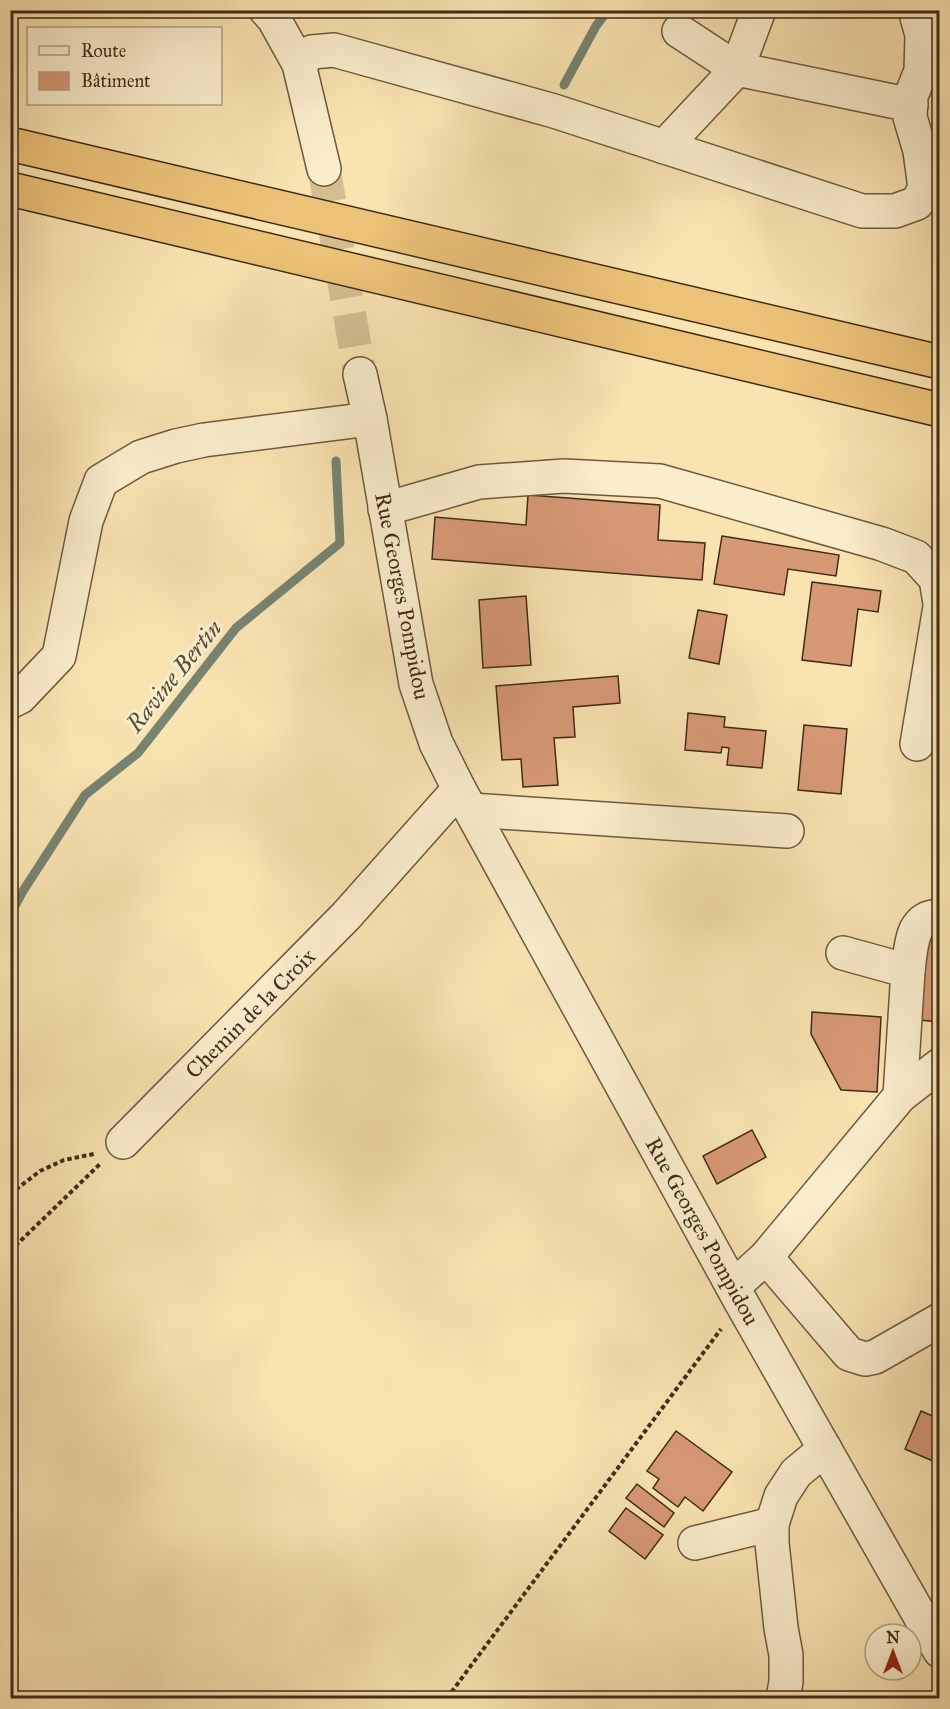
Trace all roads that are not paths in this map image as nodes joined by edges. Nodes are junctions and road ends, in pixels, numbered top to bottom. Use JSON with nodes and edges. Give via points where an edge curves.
{"nodes":[{"id":1,"x":266,"y":10,"type":"edge"},
{"id":2,"x":759,"y":10,"type":"edge"},
{"id":3,"x":915,"y":10,"type":"edge"},
{"id":4,"x":679,"y":31,"type":"dead end"},
{"id":5,"x":299,"y":64,"type":"junction"},
{"id":6,"x":737,"y":69,"type":"junction"},
{"id":7,"x":910,"y":105,"type":"junction"},
{"id":8,"x":10,"y":144,"type":"edge"},
{"id":9,"x":664,"y":147,"type":"junction"},
{"id":10,"x":324,"y":169,"type":"tunnel mouth"},
{"id":11,"x":10,"y":189,"type":"edge"},
{"id":12,"x":939,"y":362,"type":"edge"},
{"id":13,"x":360,"y":374,"type":"tunnel mouth"},
{"id":14,"x":939,"y":410,"type":"edge"},
{"id":15,"x":370,"y":419,"type":"junction"},
{"id":16,"x":385,"y":509,"type":"junction"},
{"id":17,"x":939,"y":605,"type":"edge"},
{"id":18,"x":10,"y":702,"type":"edge"},
{"id":19,"x":917,"y":744,"type":"dead end"},
{"id":20,"x":465,"y":799,"type":"junction"},
{"id":21,"x":787,"y":831,"type":"dead end"},
{"id":22,"x":939,"y":917,"type":"edge"},
{"id":23,"x":843,"y":952,"type":"dead end"},
{"id":24,"x":908,"y":971,"type":"junction"},
{"id":25,"x":939,"y":1065,"type":"edge"},
{"id":26,"x":900,"y":1095,"type":"junction"},
{"id":27,"x":123,"y":1142,"type":"road end"},
{"id":28,"x":766,"y":1257,"type":"junction"},
{"id":29,"x":737,"y":1294,"type":"junction"},
{"id":30,"x":939,"y":1320,"type":"edge"},
{"id":31,"x":825,"y":1449,"type":"junction"},
{"id":32,"x":772,"y":1524,"type":"junction"},
{"id":33,"x":695,"y":1543,"type":"dead end"},
{"id":34,"x":939,"y":1651,"type":"edge"},
{"id":35,"x":783,"y":1698,"type":"edge"}],
"edges":[{"from":1,"to":5,"type":"street"},
{"from":2,"to":6,"type":"street"},
{"from":3,"to":7,"type":"street","via":[[922,35],[921,71]]},
{"from":4,"to":6,"type":"street"},
{"from":5,"to":9,"type":"street","via":[[312,52],[334,50],[554,111]]},
{"from":5,"to":10,"type":"street"},
{"from":6,"to":7,"type":"street"},
{"from":6,"to":9,"type":"street"},
{"from":7,"to":9,"type":"street","via":[[925,188],[917,203],[895,211],[862,211]]},
{"from":8,"to":12,"type":"highway"},
{"from":11,"to":14,"type":"highway"},
{"from":13,"to":15,"type":"street","name":"Rue Georges Pompidou"},
{"from":15,"to":16,"type":"street","name":"Rue Georges Pompidou"},
{"from":15,"to":18,"type":"street","via":[[176,446],[141,457],[101,482],[86,521],[59,656],[20,697]]},
{"from":16,"to":17,"type":"street","via":[[479,483],[564,476],[660,482],[916,557],[936,579]]},
{"from":16,"to":20,"type":"street","name":"Rue Georges Pompidou","via":[[416,684],[436,743]]},
{"from":17,"to":19,"type":"street"},
{"from":20,"to":21,"type":"street"},
{"from":20,"to":27,"type":"street","name":"Chemin de la Croix"},
{"from":20,"to":29,"type":"street","name":"Rue Georges Pompidou"},
{"from":22,"to":24,"type":"street","via":[[918,923]]},
{"from":23,"to":24,"type":"street"},
{"from":24,"to":26,"type":"street"},
{"from":25,"to":26,"type":"street"},
{"from":26,"to":28,"type":"street"},
{"from":28,"to":29,"type":"street"},
{"from":28,"to":30,"type":"street","via":[[849,1354],[866,1359],[875,1357]]},
{"from":29,"to":31,"type":"street","name":"Rue Georges Pompidou"},
{"from":31,"to":32,"type":"street","via":[[796,1473],[781,1496]]},
{"from":31,"to":34,"type":"street","name":"Rue Georges Pompidou"},
{"from":32,"to":33,"type":"street"},
{"from":32,"to":35,"type":"street","via":[[786,1655]]}]}
